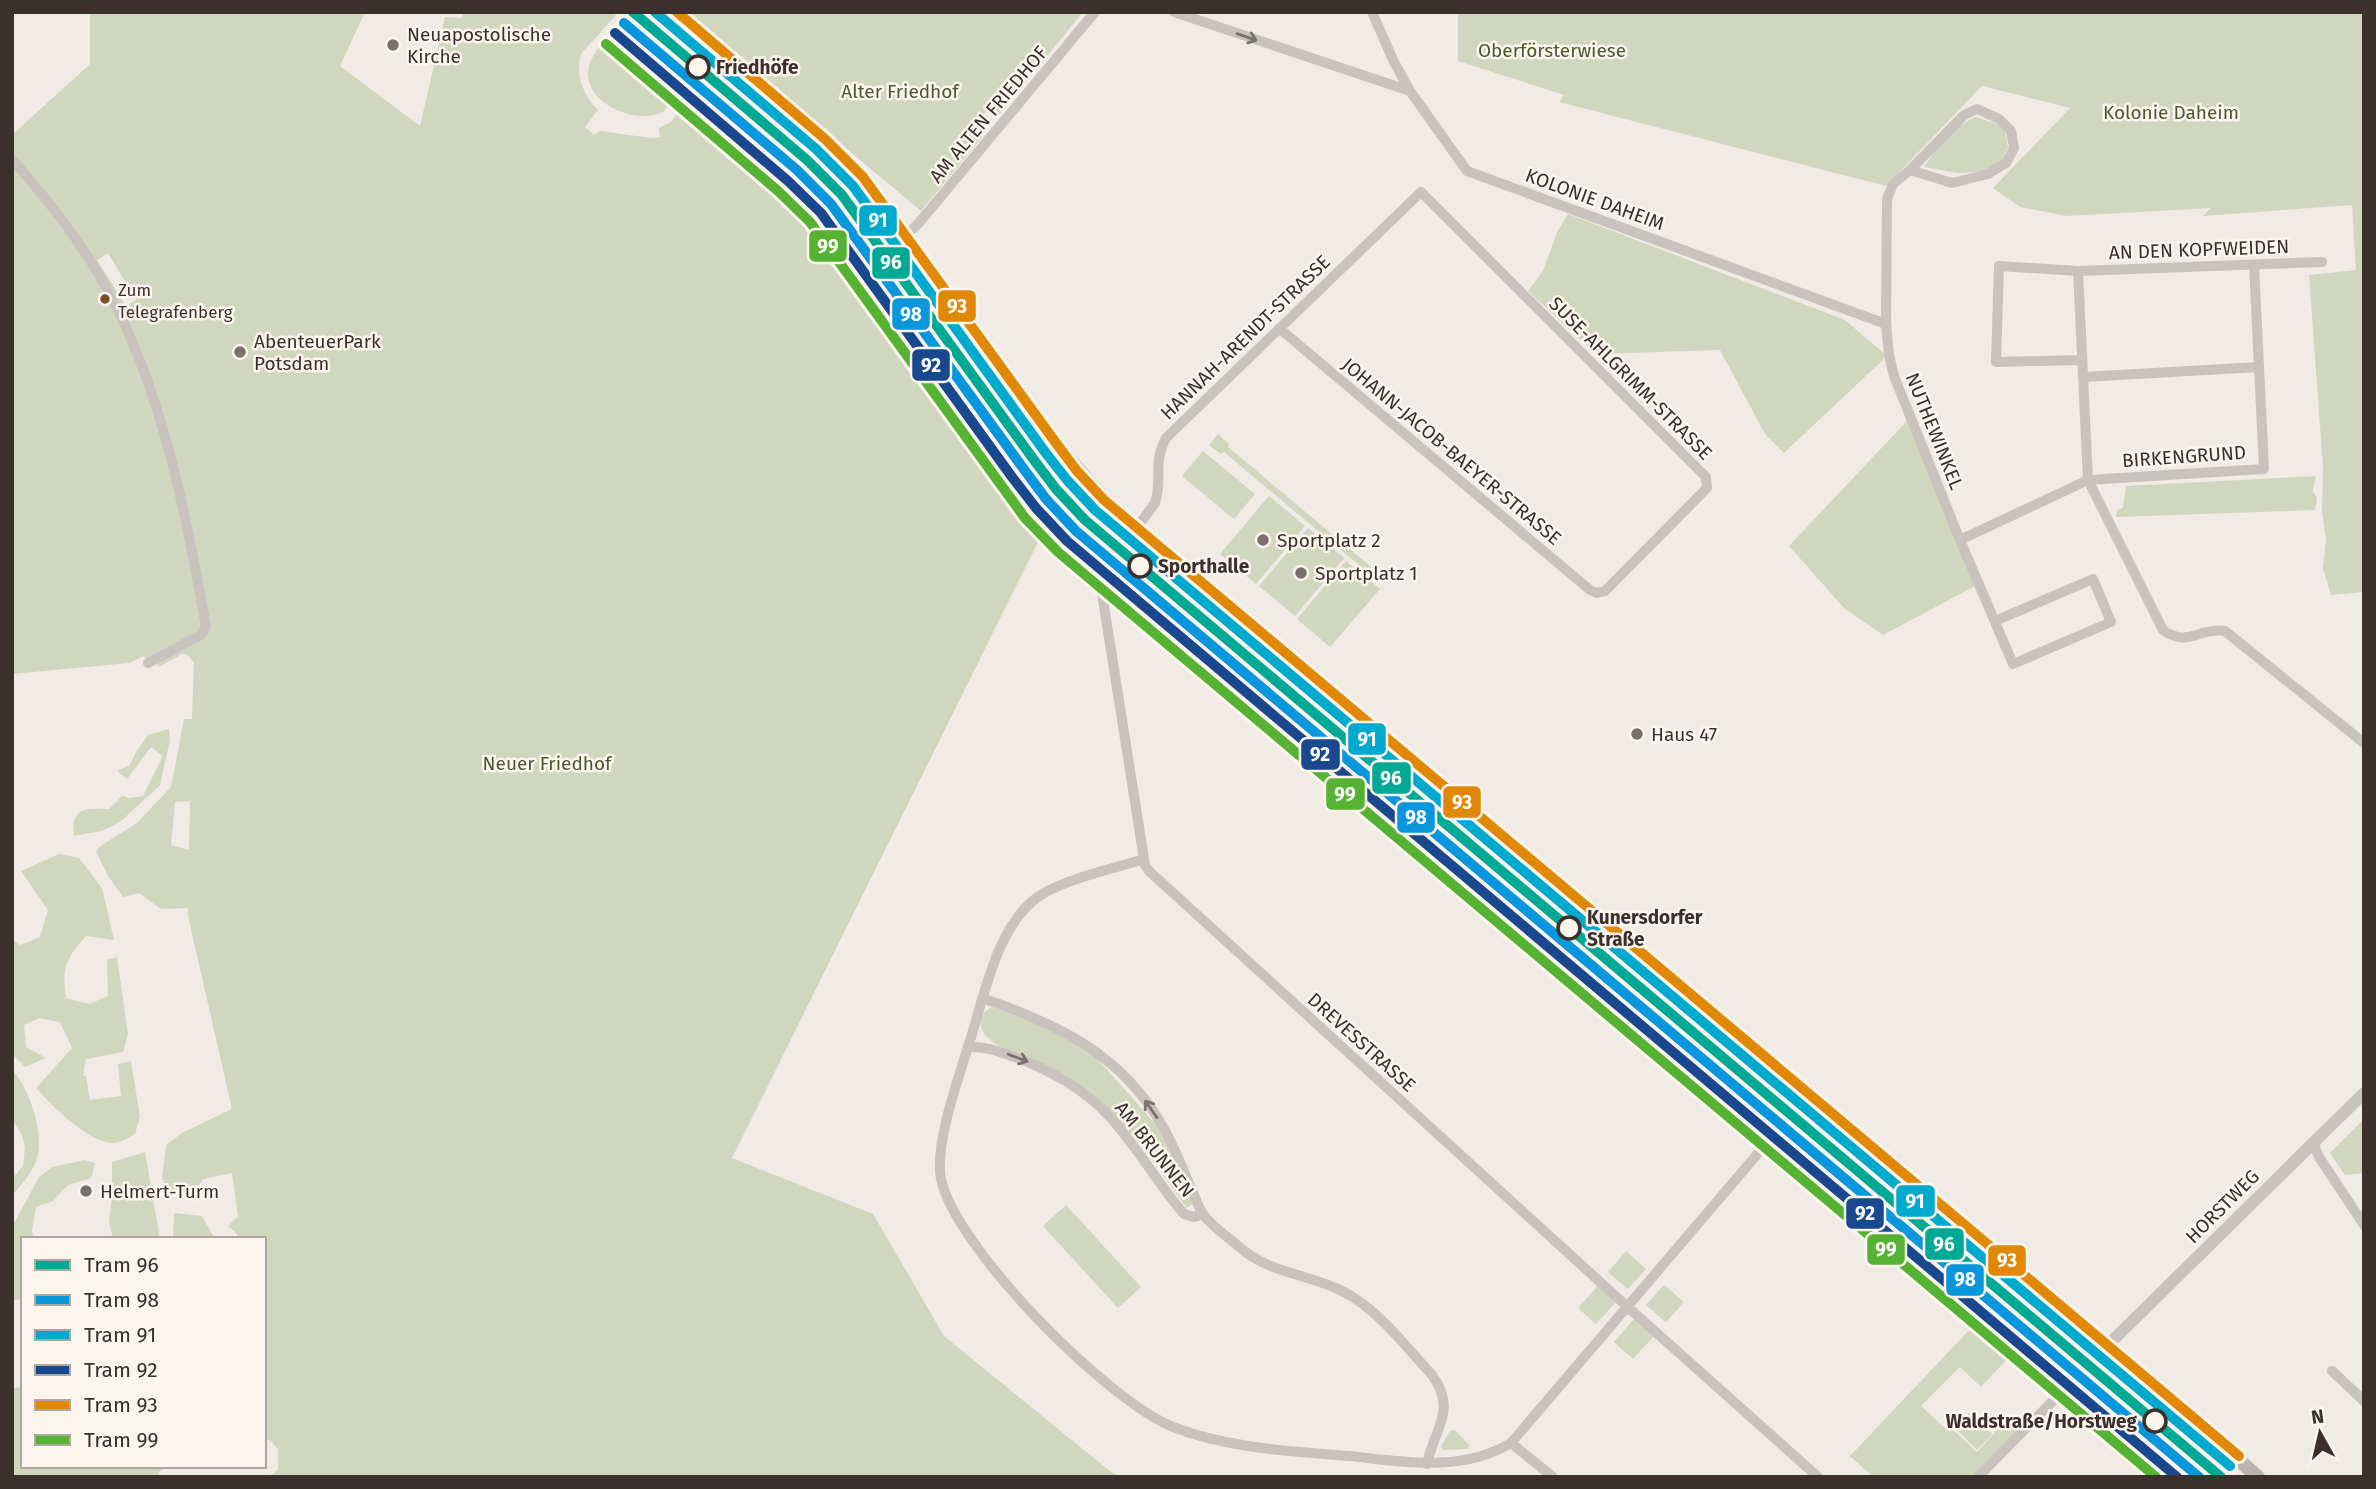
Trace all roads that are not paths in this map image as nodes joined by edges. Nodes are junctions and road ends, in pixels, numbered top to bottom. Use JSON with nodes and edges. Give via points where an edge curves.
{"nodes":[{"id":1,"x":660,"y":12,"type":"edge"},
{"id":2,"x":1095,"y":12,"type":"edge"},
{"id":3,"x":1372,"y":12,"type":"edge"},
{"id":4,"x":1180,"y":13,"type":"edge"},
{"id":5,"x":1410,"y":92,"type":"junction"},
{"id":6,"x":12,"y":159,"type":"edge"},
{"id":7,"x":1910,"y":170,"type":"junction"},
{"id":8,"x":1421,"y":192,"type":"joint"},
{"id":9,"x":905,"y":235,"type":"junction"},
{"id":10,"x":2322,"y":262,"type":"dead end"},
{"id":11,"x":2254,"y":265,"type":"junction"},
{"id":12,"x":2078,"y":271,"type":"junction"},
{"id":13,"x":1886,"y":324,"type":"junction"},
{"id":14,"x":1280,"y":329,"type":"junction"},
{"id":15,"x":2082,"y":359,"type":"junction"},
{"id":16,"x":2259,"y":367,"type":"junction"},
{"id":17,"x":2083,"y":377,"type":"junction"},
{"id":18,"x":2088,"y":480,"type":"junction"},
{"id":19,"x":1135,"y":529,"type":"junction"},
{"id":20,"x":1960,"y":540,"type":"junction"},
{"id":21,"x":1113,"y":560,"type":"junction"},
{"id":22,"x":1605,"y":591,"type":"joint"},
{"id":23,"x":1995,"y":621,"type":"junction"},
{"id":24,"x":148,"y":663,"type":"dead end"},
{"id":25,"x":2364,"y":743,"type":"edge"},
{"id":26,"x":1144,"y":859,"type":"junction"},
{"id":27,"x":982,"y":998,"type":"junction"},
{"id":28,"x":968,"y":1047,"type":"junction"},
{"id":29,"x":2364,"y":1093,"type":"edge"},
{"id":30,"x":1783,"y":1124,"type":"junction"},
{"id":31,"x":2313,"y":1142,"type":"junction"},
{"id":32,"x":1203,"y":1214,"type":"junction"},
{"id":33,"x":2364,"y":1225,"type":"edge"},
{"id":34,"x":1627,"y":1307,"type":"junction"},
{"id":35,"x":2108,"y":1346,"type":"junction"},
{"id":36,"x":2332,"y":1371,"type":"dead end"},
{"id":37,"x":2080,"y":1373,"type":"junction"},
{"id":38,"x":2364,"y":1401,"type":"edge"},
{"id":39,"x":1511,"y":1443,"type":"junction"},
{"id":40,"x":1427,"y":1464,"type":"junction"},
{"id":41,"x":1553,"y":1477,"type":"edge"},
{"id":42,"x":1818,"y":1477,"type":"edge"},
{"id":43,"x":1978,"y":1477,"type":"edge"},
{"id":44,"x":2208,"y":1477,"type":"edge"},
{"id":45,"x":2258,"y":1477,"type":"edge"}],
"edges":[{"from":1,"to":9,"type":"main road","via":[[837,160]]},
{"from":2,"to":9,"type":"street","name":"AM ALTEN FRIEDHOF"},
{"from":3,"to":5,"type":"street","name":"KOLONIE DAHEIM"},
{"from":4,"to":5,"type":"street","one_way":true},
{"from":5,"to":13,"type":"street","name":"KOLONIE DAHEIM","via":[[1467,172]]},
{"from":6,"to":24,"type":"street","via":[[75,236],[111,296],[166,441],[206,627],[201,635]]},
{"from":7,"to":7,"type":"street","name":"NUTHEWINKEL","via":[[1952,183],[1988,174],[2010,156],[2014,148],[2011,131],[1977,109],[1964,116]]},
{"from":7,"to":13,"type":"street","name":"NUTHEWINKEL","via":[[1893,184],[1887,199]]},
{"from":8,"to":14,"type":"street","name":"HANNAH-ARENDT-STRASSE"},
{"from":8,"to":22,"type":"street","name":"SUSE-AHLGRIMM-STRASSE","via":[[1706,477],[1707,488]]},
{"from":9,"to":19,"type":"main road","via":[[1051,439]]},
{"from":10,"to":11,"type":"street","name":"AN DEN KOPFWEIDEN"},
{"from":11,"to":12,"type":"street","name":"AN DEN KOPFWEIDEN"},
{"from":11,"to":16,"type":"street","name":"BIRKENGRUND"},
{"from":12,"to":15,"type":"street"},
{"from":12,"to":15,"type":"street","name":"AN DEN KOPFWEIDEN","via":[[1998,266],[1996,362]]},
{"from":13,"to":20,"type":"street","name":"NUTHEWINKEL","via":[[1901,399]]},
{"from":14,"to":19,"type":"street","name":"HANNAH-ARENDT-STRASSE","via":[[1166,438],[1157,460],[1159,492]]},
{"from":14,"to":22,"type":"street","name":"JOHANN-JACOB-BAEYER-STRASSE","via":[[1590,590]]},
{"from":15,"to":17,"type":"street"},
{"from":16,"to":17,"type":"street"},
{"from":16,"to":18,"type":"street","name":"BIRKENGRUND","via":[[2264,469]]},
{"from":17,"to":18,"type":"street"},
{"from":18,"to":20,"type":"street"},
{"from":18,"to":25,"type":"street","via":[[2163,630],[2186,638],[2214,629],[2225,631]]},
{"from":19,"to":21,"type":"street","name":"DREVESSTRASSE"},
{"from":19,"to":35,"type":"main road","via":[[1426,781],[1892,1172]]},
{"from":20,"to":23,"type":"street","name":"NUTHEWINKEL"},
{"from":21,"to":26,"type":"street","name":"DREVESSTRASSE","via":[[1102,575],[1101,587]]},
{"from":21,"to":30,"type":"street"},
{"from":23,"to":23,"type":"street","name":"NUTHEWINKEL","via":[[2093,579],[2111,622],[2013,664]]},
{"from":26,"to":27,"type":"street","via":[[1054,888],[1033,901],[1007,933]]},
{"from":26,"to":34,"type":"street","name":"DREVESSTRASSE","via":[[1159,880]]},
{"from":27,"to":28,"type":"street"},
{"from":32,"to":27,"type":"street","name":"AM BRUNNEN","one_way":true,"via":[[1163,1126],[1114,1064],[1054,1027]]},
{"from":28,"to":32,"type":"street","name":"AM BRUNNEN","one_way":true,"via":[[983,1046],[1023,1060],[1076,1088],[1109,1115],[1184,1214]]},
{"from":28,"to":40,"type":"street","via":[[941,1147],[946,1194],[974,1244],[1021,1301],[1110,1388],[1169,1425],[1227,1444]]},
{"from":29,"to":31,"type":"street","name":"HORSTWEG"},
{"from":30,"to":34,"type":"street"},
{"from":30,"to":37,"type":"street"},
{"from":31,"to":33,"type":"street"},
{"from":31,"to":35,"type":"street","name":"HORSTWEG"},
{"from":32,"to":40,"type":"street","name":"AM BRUNNEN","via":[[1253,1258],[1342,1291],[1367,1307],[1432,1375],[1445,1398],[1445,1413]]},
{"from":34,"to":39,"type":"street"},
{"from":34,"to":42,"type":"street","name":"DREVESSTRASSE"},
{"from":35,"to":37,"type":"street"},
{"from":35,"to":45,"type":"main road"},
{"from":36,"to":38,"type":"street"},
{"from":37,"to":43,"type":"street"},
{"from":37,"to":44,"type":"street"},
{"from":39,"to":40,"type":"street","via":[[1464,1461]]},
{"from":39,"to":41,"type":"street"}]}
